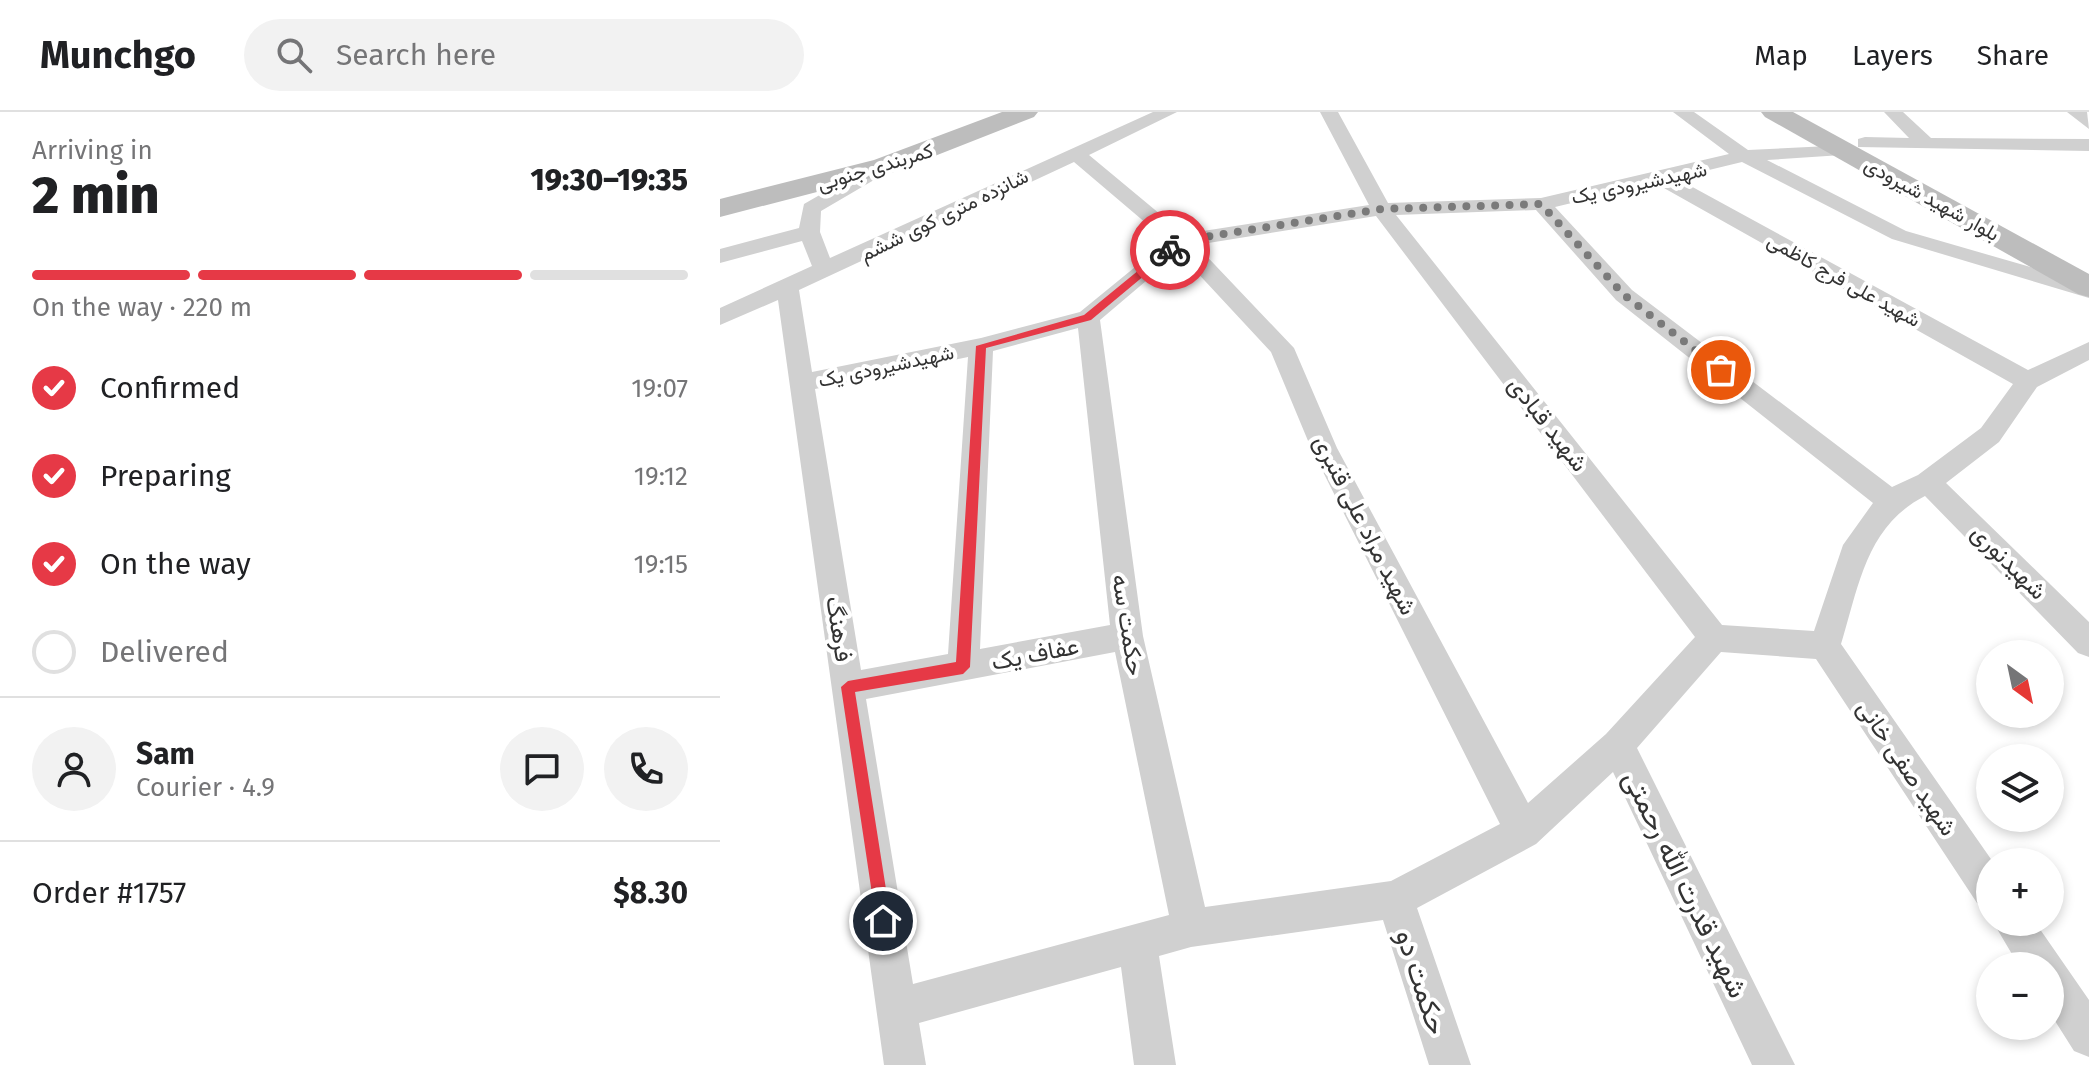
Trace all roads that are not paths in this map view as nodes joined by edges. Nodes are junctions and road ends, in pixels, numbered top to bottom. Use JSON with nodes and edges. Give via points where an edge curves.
{"nodes":[{"id":1,"x":977,"y":112,"type":"edge"},
{"id":2,"x":1025,"y":112,"type":"edge"},
{"id":3,"x":1168,"y":112,"type":"edge"},
{"id":4,"x":1329,"y":112,"type":"edge"},
{"id":5,"x":1682,"y":112,"type":"edge"},
{"id":6,"x":1774,"y":112,"type":"edge"},
{"id":7,"x":1807,"y":112,"type":"edge"},
{"id":8,"x":1893,"y":112,"type":"edge"},
{"id":9,"x":2076,"y":112,"type":"edge"},
{"id":10,"x":2089,"y":123,"type":"edge"},
{"id":11,"x":1926,"y":144,"type":"junction"},
{"id":12,"x":2089,"y":145,"type":"edge"},
{"id":13,"x":1854,"y":146,"type":"junction"},
{"id":14,"x":1074,"y":153,"type":"junction"},
{"id":15,"x":1744,"y":156,"type":"junction"},
{"id":16,"x":884,"y":166,"type":"junction"},
{"id":17,"x":1661,"y":178,"type":"junction"},
{"id":18,"x":720,"y":186,"type":"edge"},
{"id":19,"x":1541,"y":204,"type":"junction"},
{"id":20,"x":720,"y":208,"type":"edge"},
{"id":21,"x":1381,"y":209,"type":"junction"},
{"id":22,"x":809,"y":232,"type":"junction"},
{"id":23,"x":1180,"y":241,"type":"junction"},
{"id":24,"x":720,"y":256,"type":"edge"},
{"id":25,"x":2089,"y":265,"type":"edge"},
{"id":26,"x":825,"y":272,"type":"junction"},
{"id":27,"x":787,"y":287,"type":"junction"},
{"id":28,"x":2089,"y":289,"type":"edge"},
{"id":29,"x":720,"y":317,"type":"edge"},
{"id":30,"x":1088,"y":318,"type":"junction"},
{"id":31,"x":981,"y":346,"type":"junction"},
{"id":32,"x":2089,"y":350,"type":"edge"},
{"id":33,"x":2028,"y":381,"type":"junction"},
{"id":34,"x":801,"y":383,"type":"junction"},
{"id":35,"x":1928,"y":482,"type":"junction"},
{"id":36,"x":1890,"y":501,"type":"junction"},
{"id":37,"x":1127,"y":636,"type":"junction"},
{"id":38,"x":1714,"y":638,"type":"junction"},
{"id":39,"x":2089,"y":643,"type":"edge"},
{"id":40,"x":1825,"y":646,"type":"junction"},
{"id":41,"x":963,"y":667,"type":"junction"},
{"id":42,"x":848,"y":687,"type":"junction"},
{"id":43,"x":1618,"y":745,"type":"junction"},
{"id":44,"x":1523,"y":831,"type":"junction"},
{"id":45,"x":1976,"y":869,"type":"edge"},
{"id":46,"x":1395,"y":899,"type":"junction"},
{"id":47,"x":1191,"y":928,"type":"junction"},
{"id":48,"x":1137,"y":941,"type":"junction"},
{"id":49,"x":2064,"y":999,"type":"edge"},
{"id":50,"x":896,"y":1009,"type":"junction"},
{"id":51,"x":2089,"y":1036,"type":"edge"},
{"id":52,"x":905,"y":1065,"type":"edge"},
{"id":53,"x":1155,"y":1065,"type":"edge"},
{"id":54,"x":1450,"y":1065,"type":"edge"},
{"id":55,"x":1774,"y":1065,"type":"edge"}],
"edges":[{"from":1,"to":18,"type":"main road","via":[[858,152]]},
{"from":2,"to":16,"type":"main road","name":"کمربندی جنوبی"},
{"from":3,"to":14,"type":"street","name":"شانزده متری کوی ششم"},
{"from":4,"to":21,"type":"street","name":"شهید قبادی"},
{"from":5,"to":15,"type":"street"},
{"from":6,"to":13,"type":"main road","name":"بلوار شهید شیرودی"},
{"from":7,"to":13,"type":"main road","name":"بلوار شهید شیرودی"},
{"from":8,"to":11,"type":"street"},
{"from":9,"to":10,"type":"street"},
{"from":11,"to":12,"type":"street","name":"شهیدشیرودی یک"},
{"from":11,"to":13,"type":"street","name":"شهیدشیرودی یک"},
{"from":13,"to":15,"type":"street","name":"شهیدشیرودی یک"},
{"from":13,"to":25,"type":"main road","name":"بلوار شهید شیرودی"},
{"from":13,"to":28,"type":"main road","name":"بلوار شهید شیرودی"},
{"from":14,"to":23,"type":"street","name":"شهید مراد علی قنبری"},
{"from":14,"to":26,"type":"street","name":"شانزده متری کوی ششم"},
{"from":15,"to":17,"type":"street","name":"شهیدشیرودی یک"},
{"from":15,"to":28,"type":"street","via":[[1899,235]]},
{"from":16,"to":20,"type":"main road","name":"کمربندی جنوبی"},
{"from":16,"to":22,"type":"street","via":[[811,208]]},
{"from":17,"to":19,"type":"street","name":"شهیدشیرودی یک"},
{"from":17,"to":33,"type":"street","name":"شهید علی فرج کاظمی"},
{"from":19,"to":21,"type":"street","name":"شهیدشیرودی یک"},
{"from":19,"to":36,"type":"street","via":[[1624,295]]},
{"from":21,"to":23,"type":"street","name":"شهیدشیرودی یک"},
{"from":21,"to":38,"type":"street","name":"شهید قبادی"},
{"from":22,"to":24,"type":"street"},
{"from":22,"to":26,"type":"street"},
{"from":23,"to":30,"type":"street","name":"شهیدشیرودی یک"},
{"from":23,"to":44,"type":"street","name":"شهید مراد علی قنبری","via":[[1282,348],[1324,448]]},
{"from":26,"to":27,"type":"street","name":"شانزده متری کوی ششم"},
{"from":27,"to":29,"type":"street","name":"شانزده متری کوی ششم"},
{"from":27,"to":34,"type":"street","name":"فرهنگ"},
{"from":30,"to":31,"type":"street","name":"شهیدشیرودی یک"},
{"from":30,"to":37,"type":"street","name":"حکمت سه"},
{"from":31,"to":34,"type":"street","name":"شهیدشیرودی یک"},
{"from":31,"to":41,"type":"street"},
{"from":32,"to":33,"type":"street"},
{"from":33,"to":35,"type":"street","via":[[1990,435]]},
{"from":34,"to":42,"type":"street","name":"فرهنگ"},
{"from":35,"to":36,"type":"street"},
{"from":35,"to":39,"type":"street","name":"شهیدنوری"},
{"from":36,"to":40,"type":"street","via":[[1857,545]]},
{"from":37,"to":41,"type":"street","name":"عفاف یک"},
{"from":37,"to":47,"type":"street","name":"حکمت سه"},
{"from":38,"to":40,"type":"street"},
{"from":38,"to":43,"type":"street","name":"شهید قدرت الله رحمتی"},
{"from":40,"to":45,"type":"street","name":"شهید صفی خانی"},
{"from":41,"to":42,"type":"street","name":"عفاف یک"},
{"from":42,"to":50,"type":"street","name":"فرهنگ"},
{"from":43,"to":44,"type":"street"},
{"from":43,"to":55,"type":"street","name":"شهید قدرت الله رحمتی"},
{"from":44,"to":46,"type":"street"},
{"from":46,"to":47,"type":"street"},
{"from":46,"to":54,"type":"street","name":"حکمت دو"},
{"from":47,"to":48,"type":"street"},
{"from":48,"to":50,"type":"street"},
{"from":48,"to":53,"type":"street"},
{"from":49,"to":51,"type":"street"},
{"from":50,"to":52,"type":"street","name":"فرهنگ"}]}
